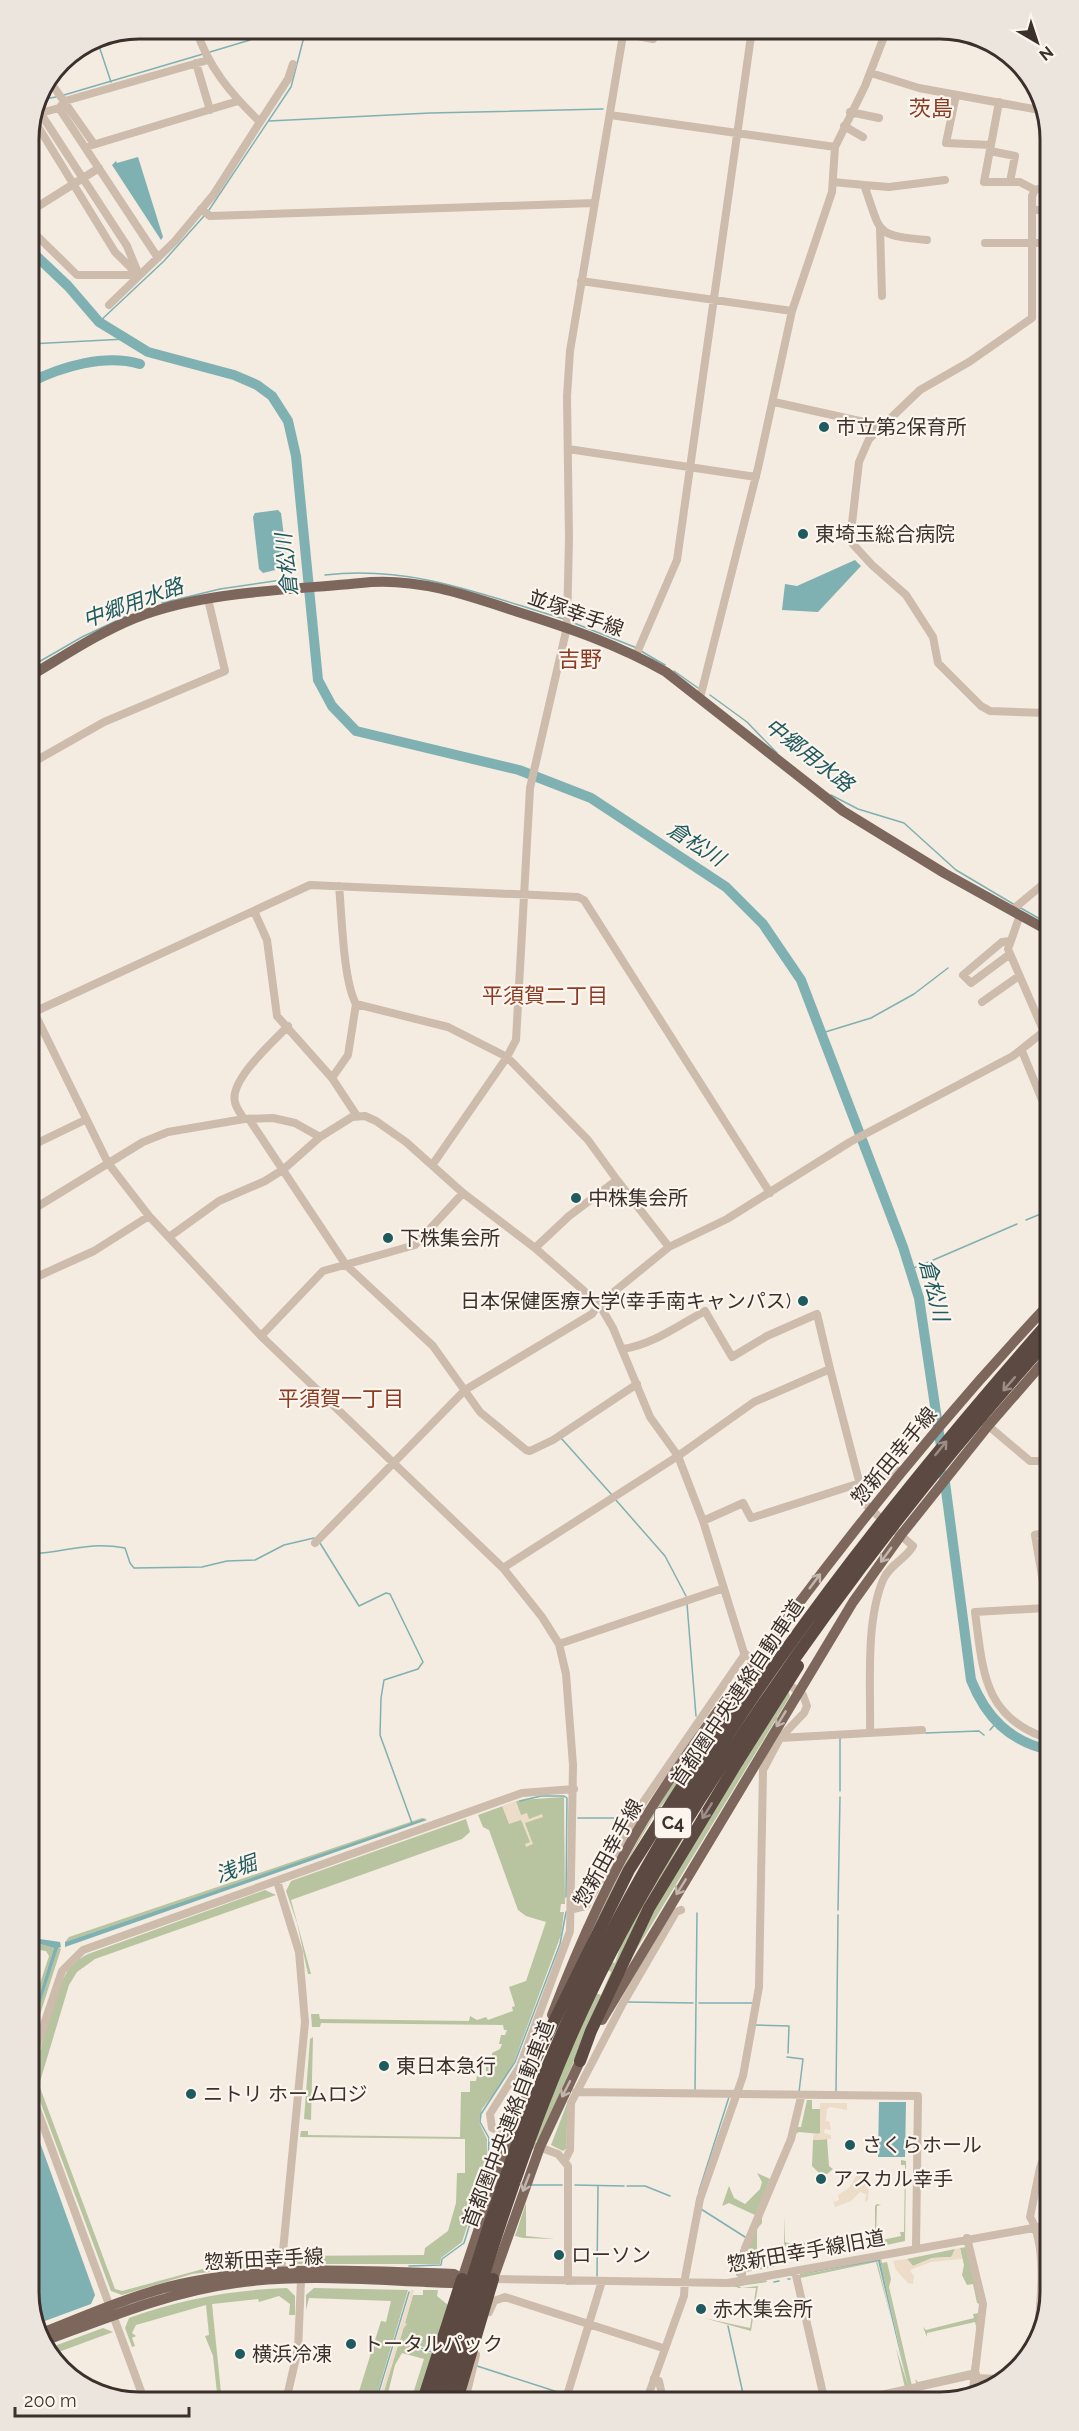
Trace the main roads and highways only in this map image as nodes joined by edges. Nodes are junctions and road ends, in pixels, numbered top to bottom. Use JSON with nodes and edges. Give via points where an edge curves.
{"nodes":[{"id":1,"x":39,"y":671,"type":"edge"},
{"id":2,"x":1040,"y":926,"type":"edge"},
{"id":3,"x":1040,"y":1314,"type":"edge"},
{"id":4,"x":1040,"y":1332,"type":"edge"},
{"id":5,"x":1040,"y":1349,"type":"edge"},
{"id":6,"x":1040,"y":1366,"type":"edge"},
{"id":7,"x":866,"y":1544,"type":"junction"},
{"id":8,"x":866,"y":1560,"type":"junction"},
{"id":9,"x":580,"y":2061,"type":"junction"},
{"id":10,"x":533,"y":2064,"type":"junction"},
{"id":11,"x":516,"y":2209,"type":"junction"},
{"id":12,"x":479,"y":2221,"type":"junction"},
{"id":13,"x":462,"y":2279,"type":"junction"},
{"id":14,"x":493,"y":2279,"type":"junction"},
{"id":15,"x":112,"y":2311,"type":"junction"},
{"id":16,"x":47,"y":2331,"type":"edge"},
{"id":17,"x":50,"y":2338,"type":"edge"},
{"id":18,"x":426,"y":2392,"type":"edge"},
{"id":19,"x":437,"y":2392,"type":"edge"},
{"id":20,"x":447,"y":2392,"type":"edge"},
{"id":21,"x":459,"y":2392,"type":"edge"}],
"edges":[{"from":1,"to":2,"type":"main road","name":"並塚幸手線","via":[[135,618],[208,599],[395,581],[449,589],[567,627],[636,655],[666,672],[843,811]]},
{"from":10,"to":3,"type":"main road","name":"惣新田幸手線","one_way":true,"via":[[584,1937],[633,1840],[668,1782],[755,1661],[871,1512],[960,1403]]},
{"from":7,"to":4,"type":"highway","name":"首都圏中央連絡自動車道","number":"C4","one_way":true,"bridge":true,"via":[[948,1439]]},
{"from":5,"to":8,"type":"highway","name":"首都圏中央連絡自動車道","number":"C4","one_way":true,"bridge":true},
{"from":6,"to":9,"type":"main road","one_way":true,"via":[[901,1535],[853,1602],[635,1962]]},
{"from":7,"to":10,"type":"highway","bridge":true,"via":[[850,1556],[702,1755],[629,1870]]},
{"from":7,"to":19,"type":"highway","name":"首都圏中央連絡自動車道","number":"C4","bridge":true,"via":[[786,1652],[688,1799],[602,1949],[525,2123]]},
{"from":8,"to":9,"type":"highway","one_way":true,"bridge":true,"via":[[649,1908]]},
{"from":8,"to":20,"type":"highway","name":"首都圏中央連絡自動車道","number":"C4","bridge":true,"via":[[714,1775],[610,1954],[540,2111]]},
{"from":9,"to":11,"type":"main road","one_way":true},
{"from":10,"to":12,"type":"main road","name":"惣新田幸手線"},
{"from":11,"to":12,"type":"main road","via":[[498,2238],[484,2235]]},
{"from":11,"to":14,"type":"main road"},
{"from":12,"to":13,"type":"main road","name":"惣新田幸手線"},
{"from":13,"to":14,"type":"main road","name":"惣新田幸手線"},
{"from":13,"to":15,"type":"main road","name":"惣新田幸手線","via":[[451,2283],[248,2281]]},
{"from":13,"to":15,"type":"main road","name":"惣新田幸手線","via":[[454,2274],[242,2274],[187,2283]]},
{"from":13,"to":18,"type":"highway"},
{"from":14,"to":21,"type":"highway"},
{"from":15,"to":16,"type":"main road","name":"惣新田幸手線"},
{"from":15,"to":17,"type":"main road","name":"惣新田幸手線"}]}
